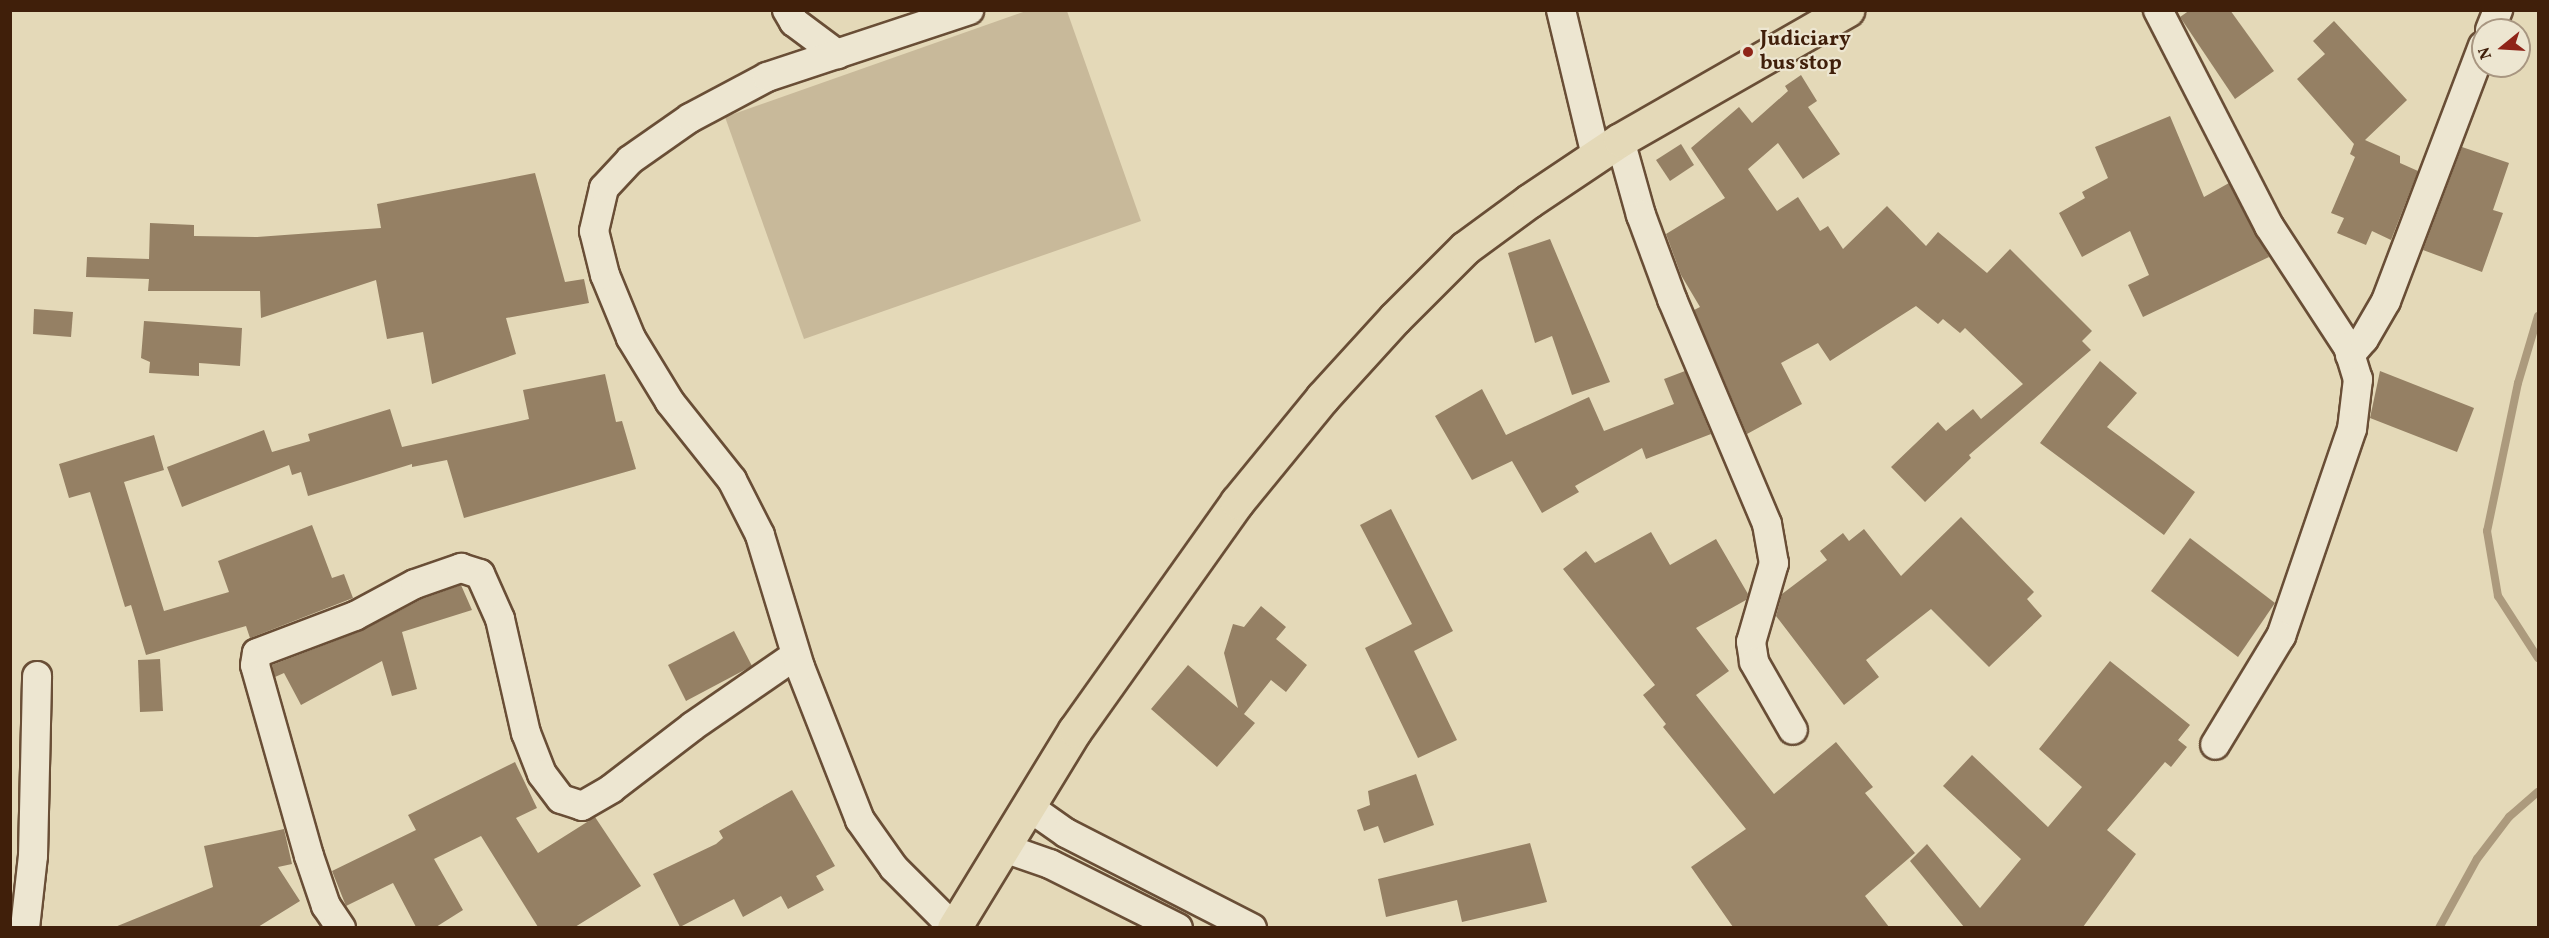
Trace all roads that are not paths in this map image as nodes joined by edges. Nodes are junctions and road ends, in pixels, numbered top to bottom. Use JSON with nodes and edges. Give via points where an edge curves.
{"nodes":[{"id":1,"x":787,"y":10,"type":"edge"},
{"id":2,"x":969,"y":10,"type":"edge"},
{"id":3,"x":1561,"y":10,"type":"edge"},
{"id":4,"x":1847,"y":10,"type":"edge"},
{"id":5,"x":2158,"y":10,"type":"edge"},
{"id":6,"x":837,"y":54,"type":"junction"},
{"id":7,"x":2471,"y":78,"type":"edge"},
{"id":8,"x":1608,"y":148,"type":"junction"},
{"id":9,"x":2350,"y":356,"type":"junction"},
{"id":10,"x":796,"y":655,"type":"junction"},
{"id":11,"x":37,"y":676,"type":"dead end"},
{"id":12,"x":1793,"y":730,"type":"dead end"},
{"id":13,"x":2215,"y":745,"type":"dead end"},
{"id":14,"x":1029,"y":807,"type":"junction"},
{"id":15,"x":1004,"y":848,"type":"junction"},
{"id":16,"x":25,"y":927,"type":"edge"},
{"id":17,"x":341,"y":927,"type":"edge"},
{"id":18,"x":954,"y":927,"type":"edge"},
{"id":19,"x":1178,"y":927,"type":"edge"},
{"id":20,"x":1252,"y":927,"type":"edge"}],
"edges":[{"from":1,"to":6,"type":"street","via":[[794,22]]},
{"from":2,"to":6,"type":"street"},
{"from":3,"to":8,"type":"street"},
{"from":4,"to":8,"type":"main road"},
{"from":5,"to":9,"type":"street","via":[[2269,226]]},
{"from":6,"to":10,"type":"street","via":[[767,77],[690,118],[630,160],[604,188],[594,231],[605,275],[631,338],[670,402],[732,480],[760,534]]},
{"from":7,"to":9,"type":"street","via":[[2386,301]]},
{"from":8,"to":12,"type":"street","via":[[1641,215],[1672,299],[1767,524],[1774,563],[1751,642],[1754,662]]},
{"from":8,"to":14,"type":"main road","via":[[1465,248],[1322,398],[1237,502],[1075,730]]},
{"from":9,"to":13,"type":"street","via":[[2358,379],[2352,429],[2281,636]]},
{"from":10,"to":17,"type":"street","via":[[582,806],[561,800],[542,774],[526,733],[500,619],[480,574],[461,568],[415,584],[355,616],[257,653],[255,665],[309,856],[326,906]]},
{"from":10,"to":18,"type":"street","via":[[861,820],[894,868]]},
{"from":11,"to":16,"type":"street","via":[[33,856]]},
{"from":14,"to":15,"type":"main road"},
{"from":14,"to":20,"type":"street","via":[[1066,833]]},
{"from":15,"to":18,"type":"main road"},
{"from":15,"to":19,"type":"street","via":[[1050,864]]}]}
